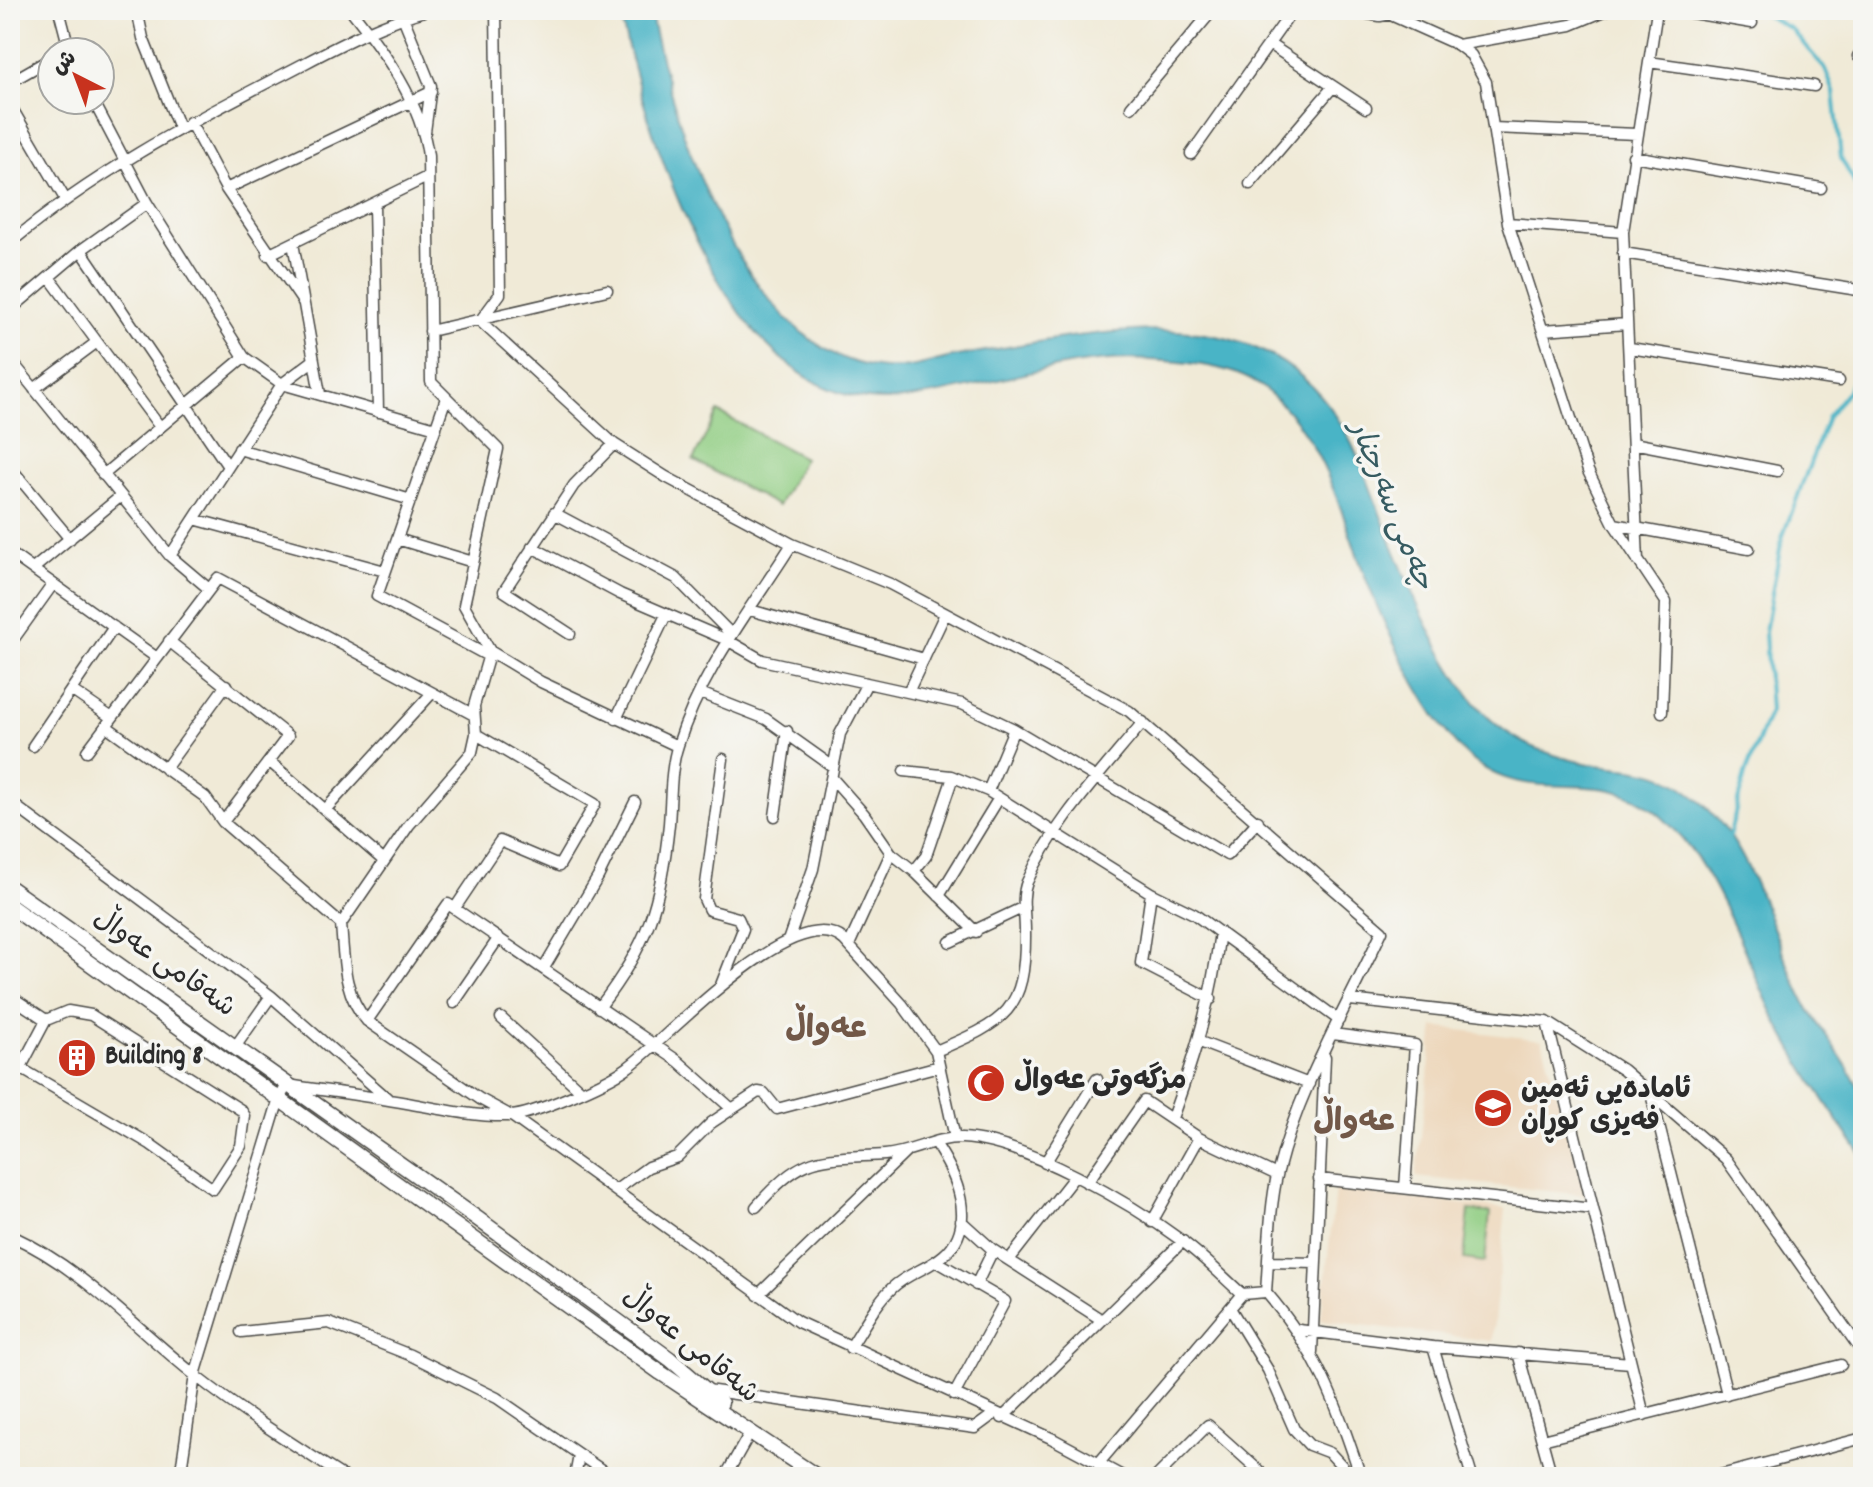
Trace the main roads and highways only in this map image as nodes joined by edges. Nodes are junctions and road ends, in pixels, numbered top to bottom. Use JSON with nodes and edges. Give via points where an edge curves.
{"nodes":[{"id":1,"x":10,"y":888,"type":"edge"},
{"id":2,"x":10,"y":906,"type":"edge"},
{"id":3,"x":751,"y":1431,"type":"junction"},
{"id":4,"x":818,"y":1477,"type":"edge"}],
"edges":[{"from":1,"to":3,"type":"main road","name":"شەقامی عەواڵ","via":[[580,1294]]},
{"from":2,"to":3,"type":"main road","name":"شەقامی عەواڵ","via":[[661,1373]]},
{"from":3,"to":4,"type":"main road"}]}
